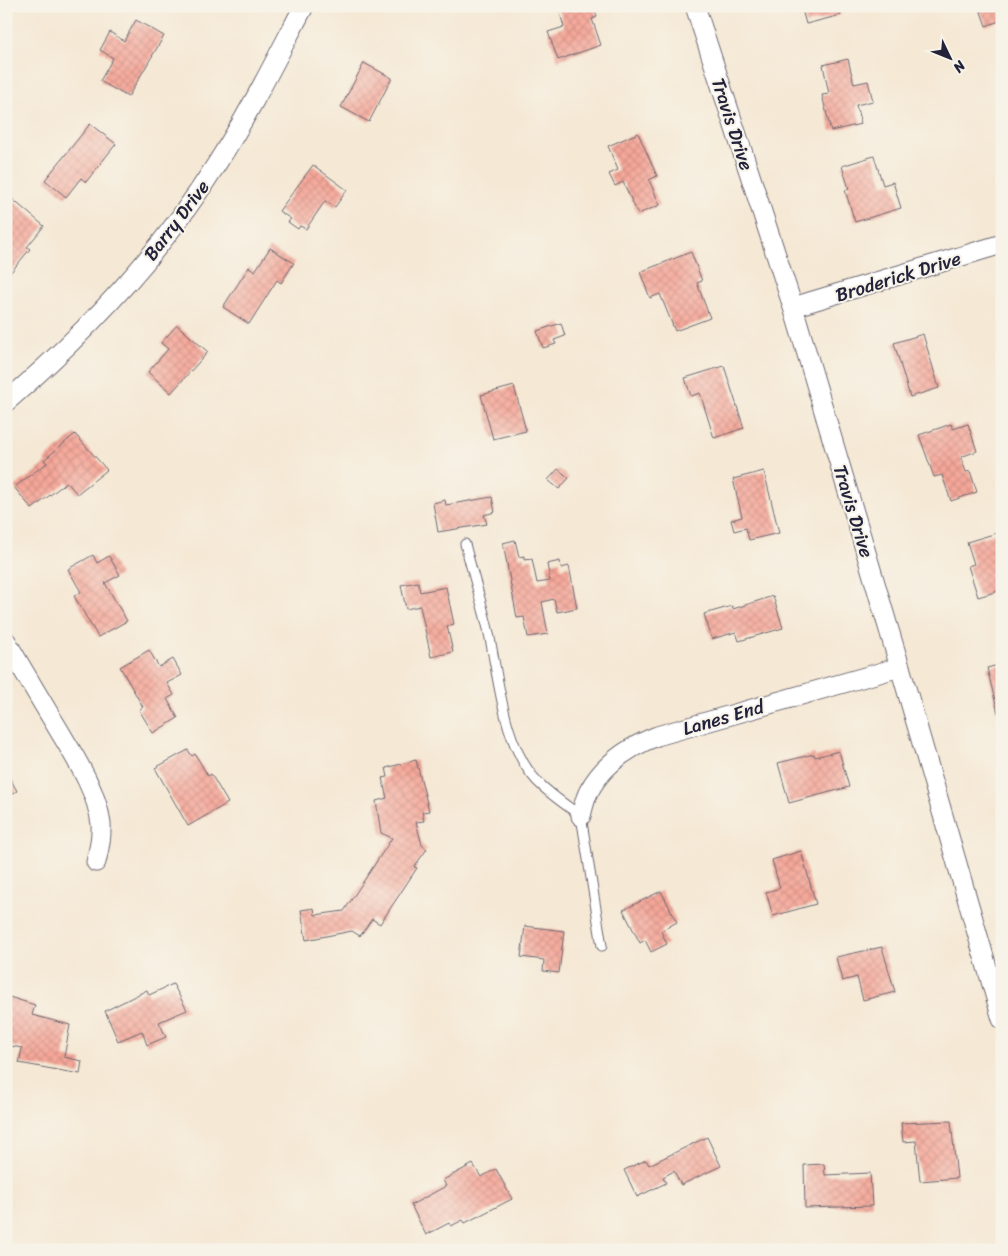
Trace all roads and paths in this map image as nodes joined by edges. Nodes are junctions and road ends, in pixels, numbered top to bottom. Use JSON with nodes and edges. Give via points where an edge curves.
{"nodes":[{"id":1,"x":304,"y":6,"type":"edge"},
{"id":2,"x":695,"y":6,"type":"edge"},
{"id":3,"x":1002,"y":244,"type":"edge"},
{"id":4,"x":793,"y":308,"type":"junction"},
{"id":5,"x":6,"y":402,"type":"edge"},
{"id":6,"x":465,"y":544,"type":"dead end"},
{"id":7,"x":6,"y":641,"type":"edge"},
{"id":8,"x":900,"y":667,"type":"junction"},
{"id":9,"x":580,"y":816,"type":"junction"},
{"id":10,"x":96,"y":862,"type":"dead end"},
{"id":11,"x":602,"y":946,"type":"dead end"},
{"id":12,"x":1002,"y":1019,"type":"edge"}],
"edges":[{"from":1,"to":5,"type":"street","name":"Barry Drive","via":[[235,135],[167,234],[82,333]]},
{"from":2,"to":4,"type":"street","name":"Travis Drive"},
{"from":3,"to":4,"type":"street","name":"Broderick Drive"},
{"from":4,"to":8,"type":"street","name":"Travis Drive"},
{"from":6,"to":9,"type":"lane","via":[[488,629],[504,710],[522,761],[536,780]]},
{"from":7,"to":10,"type":"street","via":[[88,783],[101,824]]},
{"from":8,"to":9,"type":"street","name":"Lanes End","via":[[637,744],[601,772],[588,792]]},
{"from":8,"to":12,"type":"street","name":"Travis Drive"},
{"from":9,"to":11,"type":"lane"}]}
